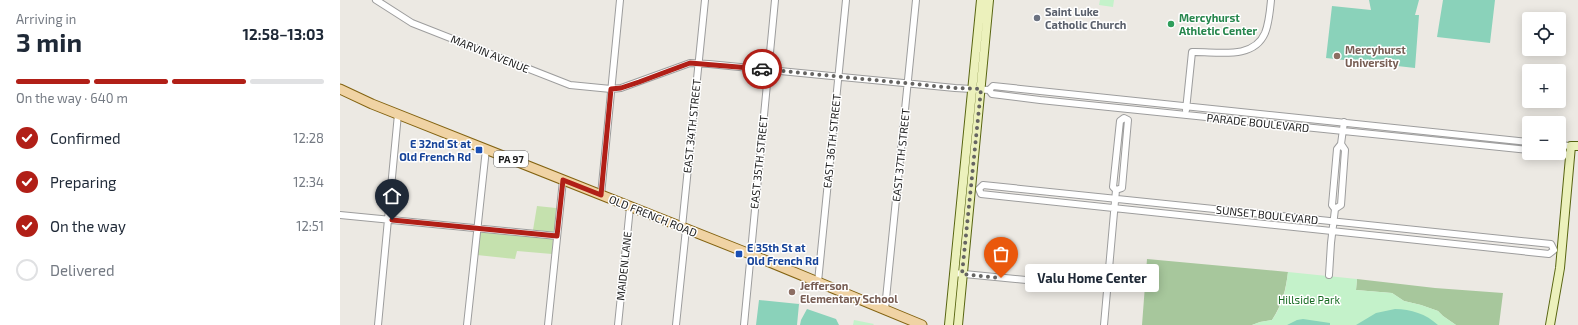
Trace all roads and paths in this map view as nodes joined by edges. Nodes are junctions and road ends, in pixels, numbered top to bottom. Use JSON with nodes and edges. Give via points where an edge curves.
{"nodes":[{"id":1,"x":376,"y":0,"type":"edge"},
{"id":2,"x":612,"y":0,"type":"edge"},
{"id":3,"x":620,"y":0,"type":"edge"},
{"id":4,"x":705,"y":0,"type":"edge"},
{"id":5,"x":775,"y":0,"type":"edge"},
{"id":6,"x":846,"y":0,"type":"edge"},
{"id":7,"x":916,"y":0,"type":"edge"},
{"id":8,"x":981,"y":0,"type":"edge"},
{"id":9,"x":989,"y":0,"type":"edge"},
{"id":10,"x":1271,"y":0,"type":"edge"},
{"id":11,"x":699,"y":63,"type":"junction"},
{"id":12,"x":768,"y":70,"type":"junction"},
{"id":13,"x":838,"y":77,"type":"junction"},
{"id":14,"x":908,"y":84,"type":"junction"},
{"id":15,"x":340,"y":89,"type":"edge"},
{"id":16,"x":611,"y":89,"type":"junction"},
{"id":17,"x":977,"y":89,"type":"junction"},
{"id":18,"x":989,"y":90,"type":"junction"},
{"id":19,"x":1125,"y":100,"type":"junction"},
{"id":20,"x":1186,"y":106,"type":"junction"},
{"id":21,"x":1124,"y":109,"type":"junction"},
{"id":22,"x":398,"y":114,"type":"junction"},
{"id":23,"x":1185,"y":115,"type":"junction"},
{"id":24,"x":1344,"y":122,"type":"junction"},
{"id":25,"x":1343,"y":132,"type":"junction"},
{"id":26,"x":1522,"y":141,"type":"edge"},
{"id":27,"x":1575,"y":146,"type":"edge"},
{"id":28,"x":486,"y":149,"type":"junction"},
{"id":29,"x":1522,"y":149,"type":"edge"},
{"id":30,"x":1574,"y":155,"type":"edge"},
{"id":31,"x":563,"y":180,"type":"junction"},
{"id":32,"x":971,"y":188,"type":"junction"},
{"id":33,"x":601,"y":195,"type":"junction"},
{"id":34,"x":1115,"y":199,"type":"junction"},
{"id":35,"x":630,"y":207,"type":"junction"},
{"id":36,"x":1115,"y":207,"type":"junction"},
{"id":37,"x":340,"y":215,"type":"edge"},
{"id":38,"x":388,"y":220,"type":"junction"},
{"id":39,"x":1334,"y":222,"type":"junction"},
{"id":40,"x":477,"y":228,"type":"junction"},
{"id":41,"x":684,"y":228,"type":"junction"},
{"id":42,"x":1332,"y":231,"type":"junction"},
{"id":43,"x":557,"y":236,"type":"junction"},
{"id":44,"x":1558,"y":251,"type":"junction"},
{"id":45,"x":750,"y":254,"type":"junction"},
{"id":46,"x":958,"y":273,"type":"junction"},
{"id":47,"x":1329,"y":275,"type":"dead end"},
{"id":48,"x":818,"y":282,"type":"junction"},
{"id":49,"x":1107,"y":288,"type":"junction"},
{"id":50,"x":885,"y":309,"type":"junction"},
{"id":51,"x":378,"y":325,"type":"edge"},
{"id":52,"x":467,"y":325,"type":"edge"},
{"id":53,"x":548,"y":325,"type":"edge"},
{"id":54,"x":618,"y":325,"type":"edge"},
{"id":55,"x":676,"y":325,"type":"edge"},
{"id":56,"x":744,"y":325,"type":"edge"},
{"id":57,"x":922,"y":325,"type":"edge"},
{"id":58,"x":949,"y":325,"type":"edge"},
{"id":59,"x":958,"y":325,"type":"edge"},
{"id":60,"x":1104,"y":325,"type":"edge"},
{"id":61,"x":1550,"y":325,"type":"edge"}],
"edges":[{"from":1,"to":16,"type":"street","name":"MARVIN AVENUE","via":[[412,23],[570,85]]},
{"from":2,"to":3,"type":"street"},
{"from":3,"to":16,"type":"street"},
{"from":4,"to":11,"type":"street","name":"EAST 34TH STREET"},
{"from":5,"to":12,"type":"street","name":"EAST 35TH STREET"},
{"from":6,"to":13,"type":"street","name":"EAST 36TH STREET"},
{"from":7,"to":14,"type":"street","name":"EAST 37TH STREET"},
{"from":8,"to":17,"type":"main road"},
{"from":9,"to":17,"type":"main road"},
{"from":10,"to":20,"type":"street","via":[[1264,34],[1258,44],[1241,52],[1192,52]]},
{"from":11,"to":12,"type":"street","name":"MARVIN AVENUE"},
{"from":11,"to":16,"type":"street","name":"MARVIN AVENUE","via":[[690,63],[621,88]]},
{"from":11,"to":41,"type":"street","name":"EAST 34TH STREET"},
{"from":12,"to":13,"type":"street","name":"PARADE BOULEVARD"},
{"from":12,"to":45,"type":"street","name":"EAST 35TH STREET"},
{"from":13,"to":14,"type":"street","name":"PARADE BOULEVARD"},
{"from":13,"to":48,"type":"street","name":"EAST 36TH STREET"},
{"from":14,"to":17,"type":"street","name":"PARADE BOULEVARD"},
{"from":14,"to":50,"type":"street","name":"EAST 37TH STREET"},
{"from":15,"to":22,"type":"main road","name":"OLD FRENCH ROAD","number":"PA 97"},
{"from":16,"to":33,"type":"street"},
{"from":17,"to":18,"type":"street","name":"PARADE BOULEVARD"},
{"from":17,"to":32,"type":"main road"},
{"from":18,"to":19,"type":"street","name":"PARADE BOULEVARD","via":[[993,86]]},
{"from":18,"to":21,"type":"street","name":"PARADE BOULEVARD","via":[[992,94],[999,95]]},
{"from":19,"to":20,"type":"street","name":"PARADE BOULEVARD"},
{"from":19,"to":21,"type":"street"},
{"from":20,"to":23,"type":"street"},
{"from":20,"to":24,"type":"street","name":"PARADE BOULEVARD"},
{"from":21,"to":23,"type":"street","name":"PARADE BOULEVARD"},
{"from":21,"to":34,"type":"street","via":[[1124,118],[1128,120],[1122,188],[1116,190]]},
{"from":22,"to":28,"type":"main road","name":"OLD FRENCH ROAD","number":"PA 97"},
{"from":22,"to":38,"type":"street"},
{"from":23,"to":25,"type":"street","name":"PARADE BOULEVARD"},
{"from":24,"to":25,"type":"street"},
{"from":24,"to":26,"type":"street","name":"PARADE BOULEVARD"},
{"from":25,"to":29,"type":"street","name":"PARADE BOULEVARD"},
{"from":25,"to":39,"type":"street","via":[[1341,144],[1345,150],[1341,205],[1335,210]]},
{"from":27,"to":30,"type":"main road"},
{"from":28,"to":31,"type":"main road","name":"OLD FRENCH ROAD","number":"PA 97"},
{"from":28,"to":40,"type":"street"},
{"from":30,"to":44,"type":"main road"},
{"from":31,"to":33,"type":"main road","name":"OLD FRENCH ROAD","number":"PA 97"},
{"from":31,"to":43,"type":"street"},
{"from":32,"to":34,"type":"street","name":"SUNSET BOULEVARD","via":[[983,185]]},
{"from":32,"to":36,"type":"street","name":"SUNSET BOULEVARD","via":[[981,194]]},
{"from":32,"to":46,"type":"main road"},
{"from":33,"to":35,"type":"main road","name":"OLD FRENCH ROAD","number":"PA 97"},
{"from":34,"to":36,"type":"street"},
{"from":34,"to":39,"type":"street","name":"SUNSET BOULEVARD"},
{"from":35,"to":41,"type":"main road","name":"OLD FRENCH ROAD","number":"PA 97"},
{"from":35,"to":54,"type":"street","name":"MAIDEN LANE"},
{"from":36,"to":42,"type":"street","name":"SUNSET BOULEVARD"},
{"from":36,"to":49,"type":"street"},
{"from":37,"to":38,"type":"street"},
{"from":38,"to":40,"type":"street"},
{"from":38,"to":51,"type":"street"},
{"from":39,"to":42,"type":"street"},
{"from":39,"to":44,"type":"street","name":"SUNSET BOULEVARD","via":[[1551,244]]},
{"from":40,"to":43,"type":"street"},
{"from":40,"to":52,"type":"street"},
{"from":41,"to":45,"type":"main road","name":"OLD FRENCH ROAD","number":"PA 97"},
{"from":41,"to":55,"type":"street","name":"EAST 34TH STREET"},
{"from":42,"to":44,"type":"street","name":"SUNSET BOULEVARD","via":[[1549,254]]},
{"from":42,"to":47,"type":"street"},
{"from":43,"to":53,"type":"street"},
{"from":44,"to":61,"type":"main road","via":[[1557,286]]},
{"from":45,"to":48,"type":"main road","name":"OLD FRENCH ROAD","number":"PA 97"},
{"from":45,"to":56,"type":"street","name":"EAST 35TH STREET"},
{"from":46,"to":49,"type":"street"},
{"from":46,"to":58,"type":"main road"},
{"from":46,"to":59,"type":"main road"},
{"from":48,"to":50,"type":"main road","name":"OLD FRENCH ROAD","number":"PA 97"},
{"from":49,"to":60,"type":"street"},
{"from":50,"to":57,"type":"main road","name":"OLD FRENCH ROAD","number":"PA 97"}]}
